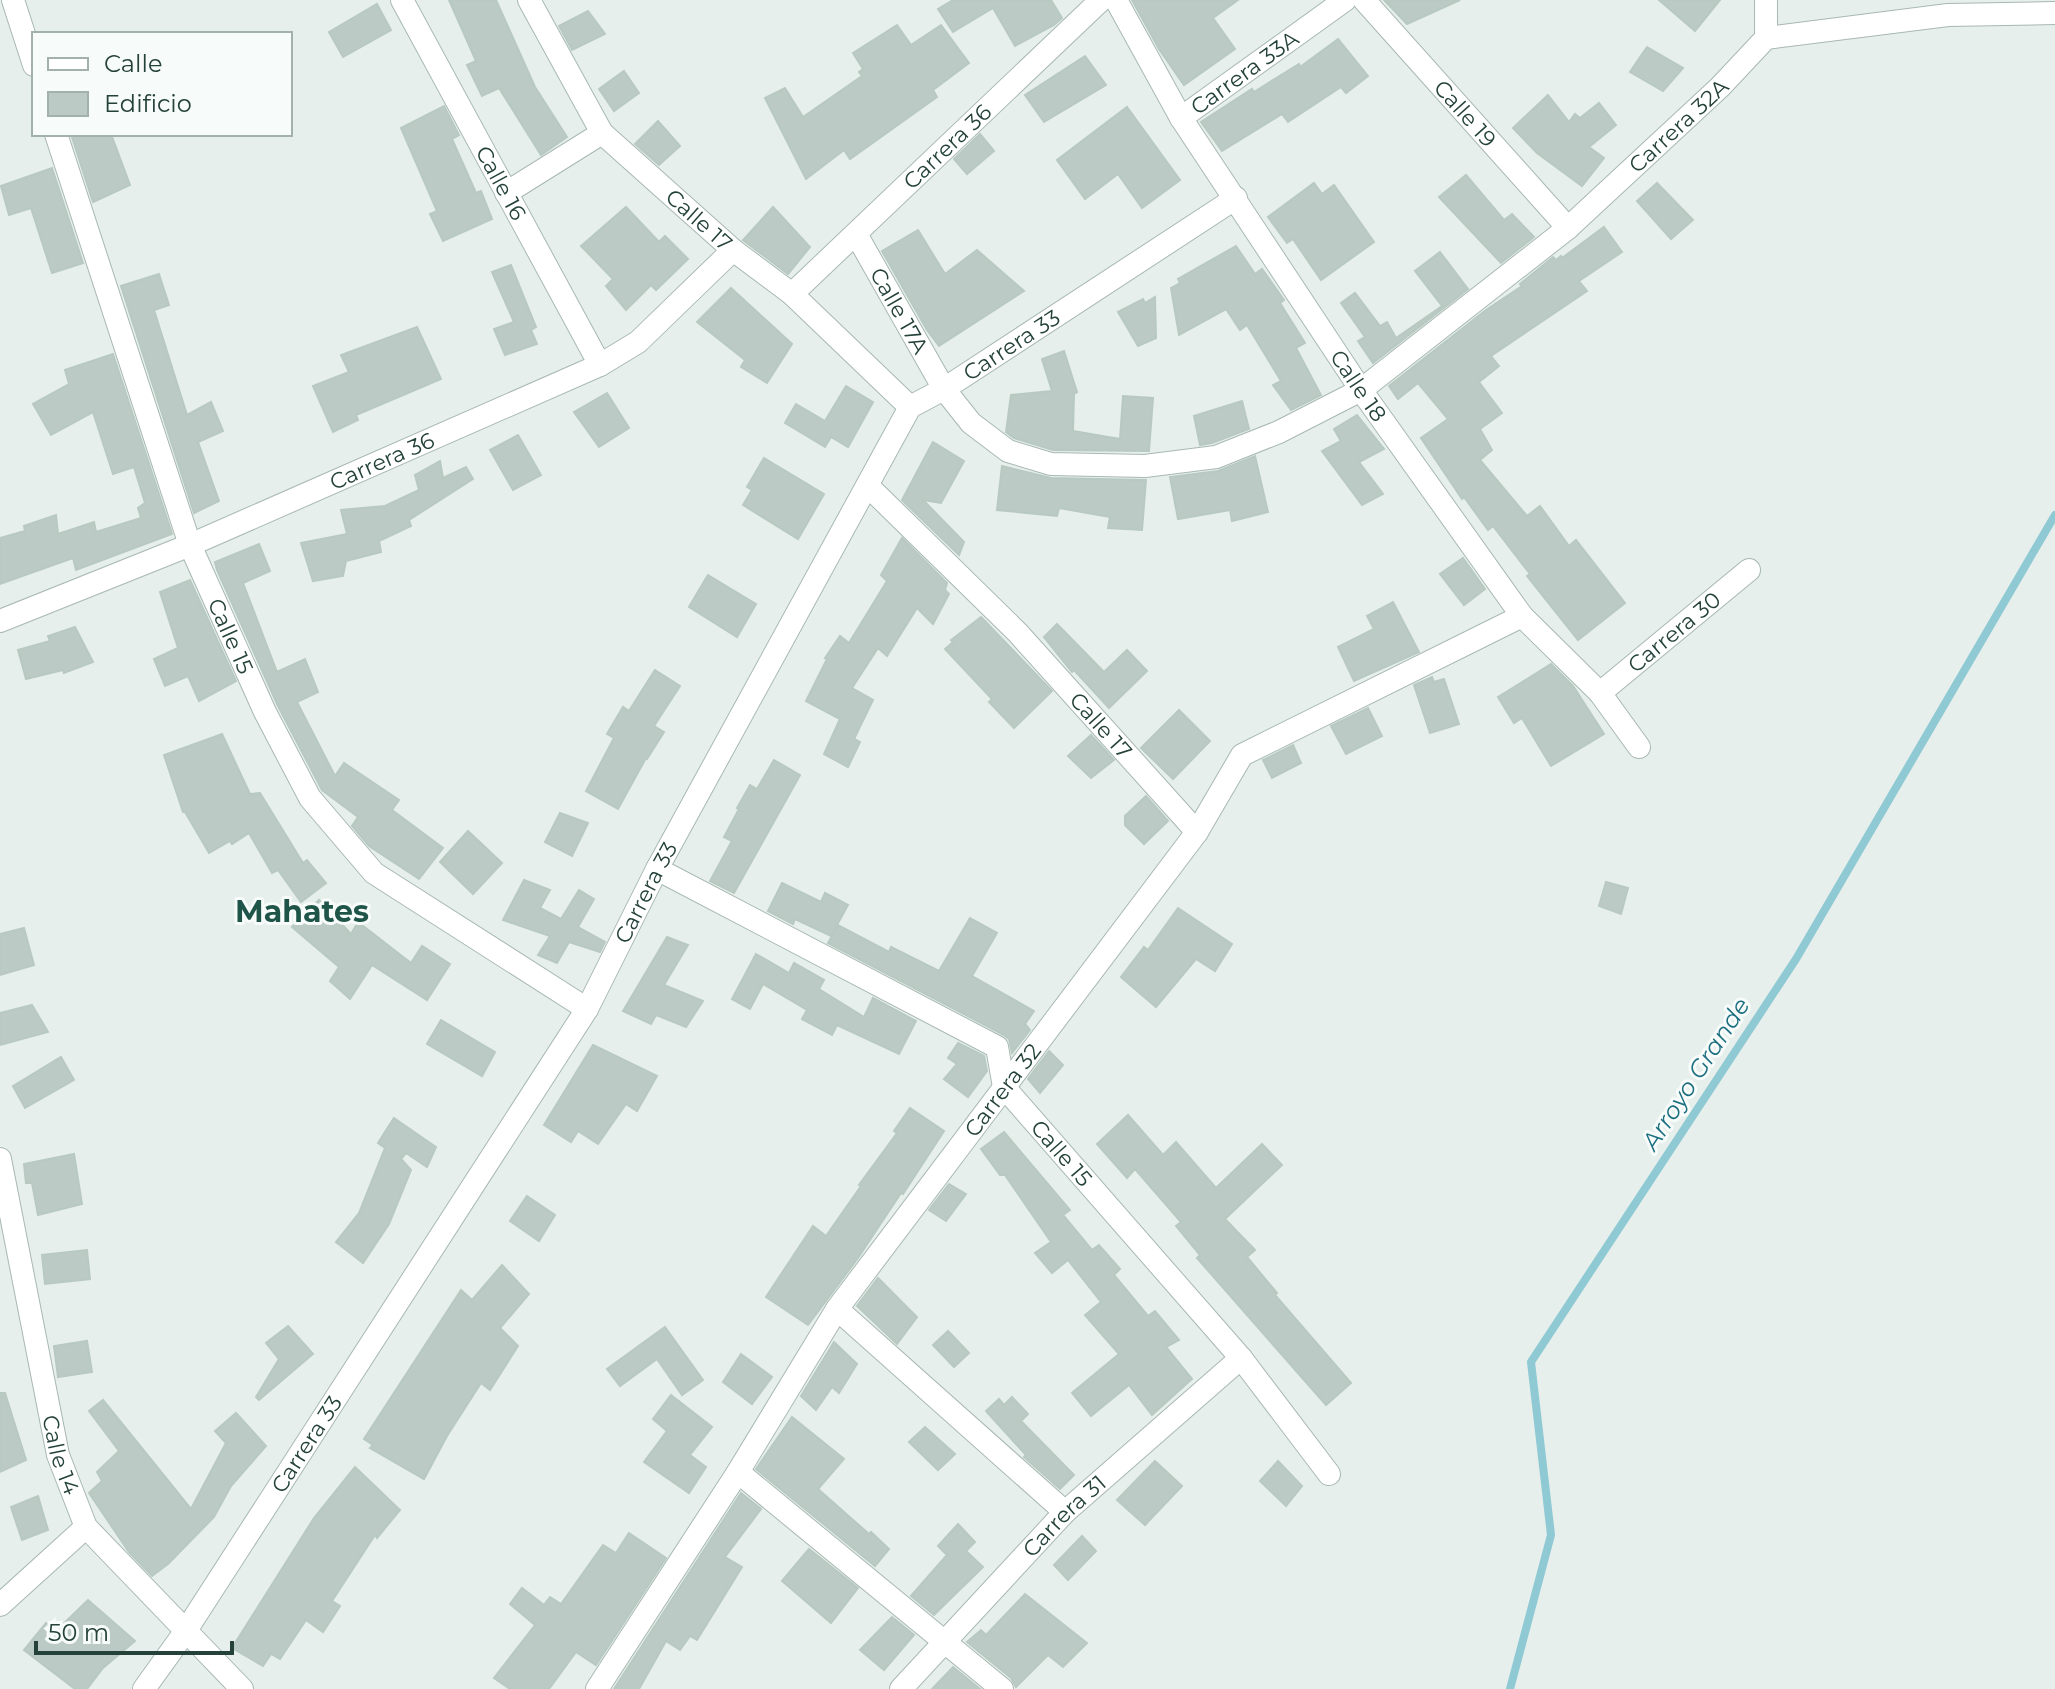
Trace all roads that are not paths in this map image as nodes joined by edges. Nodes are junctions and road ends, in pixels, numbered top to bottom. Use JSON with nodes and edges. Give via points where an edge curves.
{"nodes":[{"id":1,"x":13,"y":0,"type":"edge"},
{"id":2,"x":402,"y":0,"type":"edge"},
{"id":3,"x":529,"y":0,"type":"edge"},
{"id":4,"x":1101,"y":0,"type":"edge"},
{"id":5,"x":1116,"y":0,"type":"edge"},
{"id":6,"x":1345,"y":0,"type":"edge"},
{"id":7,"x":1364,"y":0,"type":"edge"},
{"id":8,"x":1766,"y":0,"type":"edge"},
{"id":9,"x":1948,"y":7,"type":"edge"},
{"id":10,"x":2055,"y":13,"type":"edge"},
{"id":11,"x":1766,"y":38,"type":"junction"},
{"id":12,"x":32,"y":59,"type":"edge"},
{"id":13,"x":1181,"y":118,"type":"junction"},
{"id":14,"x":602,"y":133,"type":"junction"},
{"id":15,"x":57,"y":136,"type":"edge"},
{"id":16,"x":506,"y":193,"type":"junction"},
{"id":17,"x":1236,"y":198,"type":"junction"},
{"id":18,"x":1568,"y":228,"type":"junction"},
{"id":19,"x":856,"y":234,"type":"junction"},
{"id":20,"x":733,"y":250,"type":"junction"},
{"id":21,"x":792,"y":294,"type":"junction"},
{"id":22,"x":600,"y":365,"type":"junction"},
{"id":23,"x":944,"y":389,"type":"junction"},
{"id":24,"x":1361,"y":390,"type":"junction"},
{"id":25,"x":910,"y":407,"type":"junction"},
{"id":26,"x":868,"y":486,"type":"junction"},
{"id":27,"x":190,"y":545,"type":"junction"},
{"id":28,"x":1749,"y":570,"type":"dead end"},
{"id":29,"x":1522,"y":616,"type":"junction"},
{"id":30,"x":0,"y":621,"type":"edge"},
{"id":31,"x":1600,"y":693,"type":"junction"},
{"id":32,"x":1639,"y":747,"type":"dead end"},
{"id":33,"x":1197,"y":832,"type":"junction"},
{"id":34,"x":657,"y":869,"type":"junction"},
{"id":35,"x":587,"y":1009,"type":"junction"},
{"id":36,"x":1004,"y":1087,"type":"junction"},
{"id":37,"x":0,"y":1159,"type":"edge"},
{"id":38,"x":837,"y":1309,"type":"junction"},
{"id":39,"x":1241,"y":1358,"type":"junction"},
{"id":40,"x":738,"y":1472,"type":"junction"},
{"id":41,"x":1329,"y":1474,"type":"dead end"},
{"id":42,"x":1065,"y":1512,"type":"junction"},
{"id":43,"x":86,"y":1527,"type":"junction"},
{"id":44,"x":0,"y":1605,"type":"edge"},
{"id":45,"x":185,"y":1632,"type":"junction"},
{"id":46,"x":944,"y":1640,"type":"junction"},
{"id":47,"x":144,"y":1689,"type":"edge"},
{"id":48,"x":242,"y":1689,"type":"edge"},
{"id":49,"x":597,"y":1689,"type":"edge"},
{"id":50,"x":901,"y":1689,"type":"edge"},
{"id":51,"x":1002,"y":1689,"type":"edge"}],
"edges":[{"from":1,"to":12,"type":"street"},
{"from":2,"to":16,"type":"street","name":"Calle 16"},
{"from":3,"to":14,"type":"street","name":"Calle 17"},
{"from":4,"to":19,"type":"street","name":"Carrera 36"},
{"from":5,"to":13,"type":"street","name":"Calle 18"},
{"from":6,"to":13,"type":"street","name":"Carrera 33A"},
{"from":7,"to":18,"type":"street","name":"Calle 19"},
{"from":8,"to":11,"type":"street"},
{"from":9,"to":10,"type":"street"},
{"from":9,"to":11,"type":"street"},
{"from":11,"to":18,"type":"street","name":"Carrera 32A"},
{"from":13,"to":17,"type":"street","name":"Calle 18"},
{"from":14,"to":16,"type":"street"},
{"from":14,"to":20,"type":"street","name":"Calle 17"},
{"from":15,"to":27,"type":"street","name":"Calle 15"},
{"from":16,"to":22,"type":"street","name":"Calle 16"},
{"from":17,"to":23,"type":"street","name":"Carrera 33"},
{"from":17,"to":24,"type":"street","name":"Calle 18"},
{"from":18,"to":24,"type":"street","name":"Carrera 32A"},
{"from":19,"to":21,"type":"street","name":"Carrera 36"},
{"from":19,"to":23,"type":"street","name":"Calle 17A"},
{"from":20,"to":21,"type":"street","name":"Calle 17"},
{"from":20,"to":22,"type":"street","name":"Carrera 36","via":[[638,342]]},
{"from":21,"to":25,"type":"street","name":"Calle 17"},
{"from":22,"to":27,"type":"street","name":"Carrera 36"},
{"from":23,"to":24,"type":"street","via":[[971,423],[1008,451],[1051,464],[1145,466],[1216,457]]},
{"from":23,"to":25,"type":"street","name":"Carrera 33"},
{"from":24,"to":29,"type":"street","name":"Calle 18"},
{"from":25,"to":26,"type":"street","name":"Carrera 33"},
{"from":26,"to":33,"type":"street","name":"Calle 17","via":[[1018,633]]},
{"from":26,"to":34,"type":"street","name":"Carrera 33"},
{"from":27,"to":30,"type":"street","name":"Carrera 36"},
{"from":27,"to":35,"type":"street","name":"Calle 15","via":[[310,798],[374,873]]},
{"from":28,"to":31,"type":"street","name":"Carrera 30"},
{"from":29,"to":31,"type":"street","name":"Calle 18"},
{"from":29,"to":33,"type":"street","name":"Carrera 32","via":[[1242,755]]},
{"from":31,"to":32,"type":"street","name":"Calle 18"},
{"from":33,"to":36,"type":"street","name":"Carrera 32"},
{"from":34,"to":35,"type":"street","name":"Carrera 33"},
{"from":34,"to":36,"type":"street","via":[[997,1047]]},
{"from":35,"to":45,"type":"street","name":"Carrera 33"},
{"from":36,"to":38,"type":"street","name":"Carrera 32"},
{"from":36,"to":39,"type":"street","name":"Calle 15"},
{"from":37,"to":43,"type":"street","name":"Calle 14","via":[[58,1455]]},
{"from":38,"to":40,"type":"street","name":"Carrera 32"},
{"from":38,"to":42,"type":"street"},
{"from":39,"to":41,"type":"street","name":"Calle 15"},
{"from":39,"to":42,"type":"street","name":"Carrera 31"},
{"from":40,"to":46,"type":"street"},
{"from":40,"to":49,"type":"street","name":"Carrera 32"},
{"from":42,"to":46,"type":"street","name":"Carrera 31"},
{"from":43,"to":44,"type":"street"},
{"from":43,"to":45,"type":"street","name":"Calle 14"},
{"from":45,"to":47,"type":"street","name":"Carrera 33"},
{"from":45,"to":48,"type":"street","name":"Calle 14"},
{"from":46,"to":50,"type":"street","name":"Carrera 31"},
{"from":46,"to":51,"type":"street"}]}
